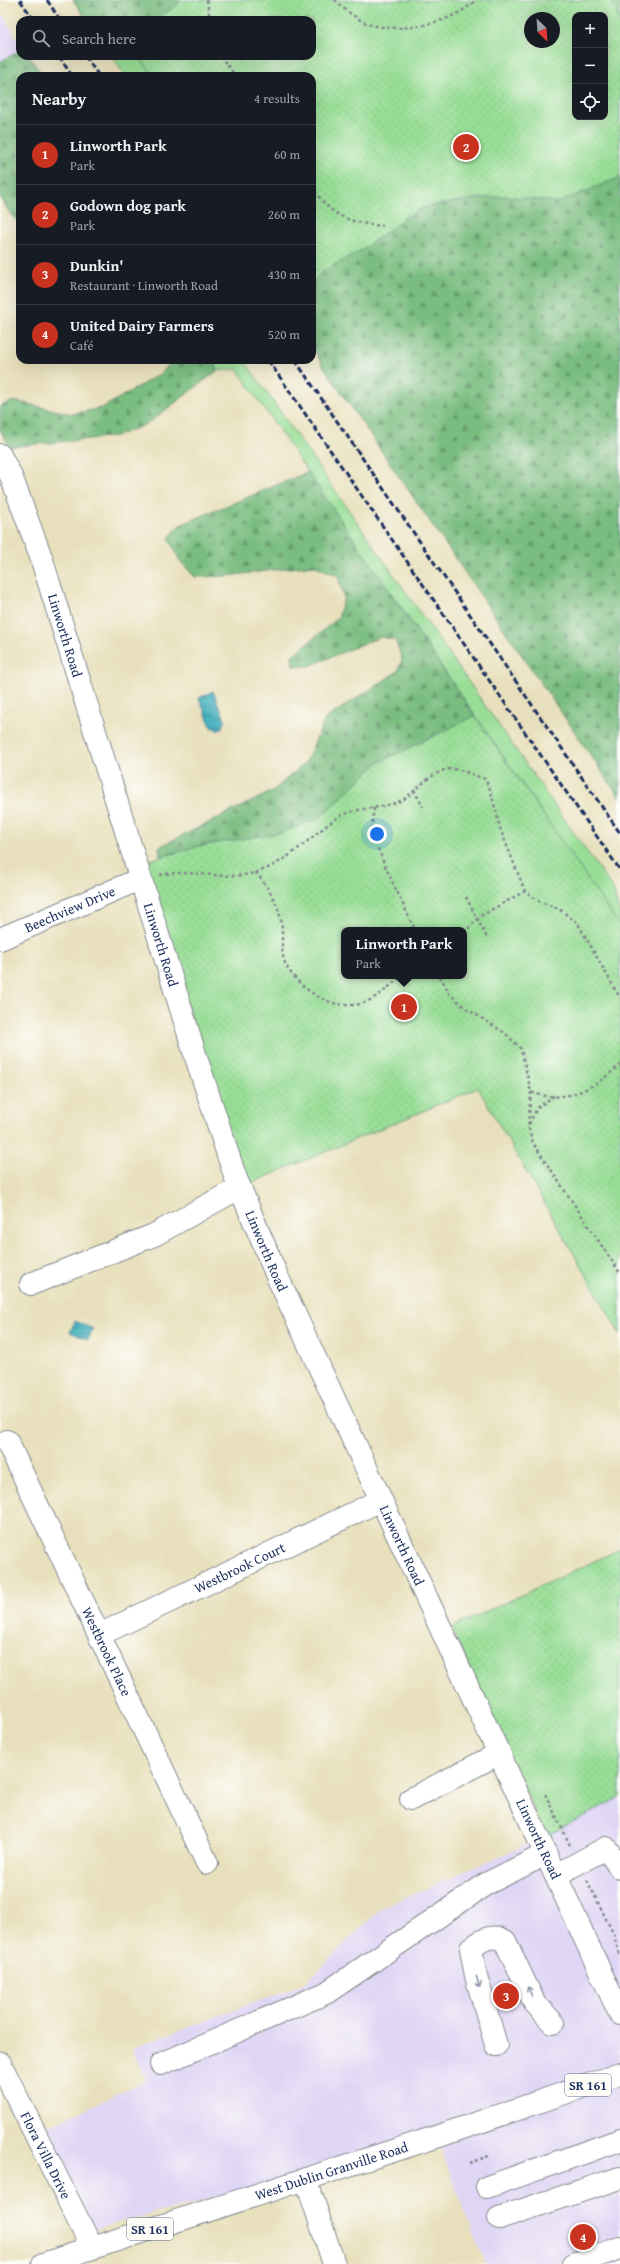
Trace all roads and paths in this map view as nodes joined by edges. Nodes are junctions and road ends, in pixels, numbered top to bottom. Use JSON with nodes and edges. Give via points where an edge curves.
{"nodes":[{"id":1,"x":207,"y":0,"type":"edge"},
{"id":2,"x":335,"y":0,"type":"edge"},
{"id":3,"x":476,"y":0,"type":"edge"},
{"id":4,"x":209,"y":16,"type":"edge"},
{"id":5,"x":223,"y":60,"type":"edge"},
{"id":6,"x":233,"y":72,"type":"edge"},
{"id":7,"x":316,"y":193,"type":"edge"},
{"id":8,"x":383,"y":226,"type":"dead end"},
{"id":9,"x":0,"y":455,"type":"edge"},
{"id":10,"x":414,"y":790,"type":"junction"},
{"id":11,"x":423,"y":807,"type":"dead end"},
{"id":12,"x":374,"y":808,"type":"junction"},
{"id":13,"x":256,"y":872,"type":"junction"},
{"id":14,"x":140,"y":879,"type":"junction"},
{"id":15,"x":525,"y":891,"type":"junction"},
{"id":16,"x":466,"y":897,"type":"dead end"},
{"id":17,"x":478,"y":920,"type":"junction"},
{"id":18,"x":415,"y":927,"type":"edge"},
{"id":19,"x":467,"y":929,"type":"edge"},
{"id":20,"x":487,"y":938,"type":"dead end"},
{"id":21,"x":0,"y":939,"type":"edge"},
{"id":22,"x":398,"y":979,"type":"edge"},
{"id":23,"x":442,"y":979,"type":"edge"},
{"id":24,"x":620,"y":998,"type":"edge"},
{"id":25,"x":620,"y":1065,"type":"edge"},
{"id":26,"x":531,"y":1092,"type":"junction"},
{"id":27,"x":555,"y":1096,"type":"junction"},
{"id":28,"x":528,"y":1126,"type":"junction"},
{"id":29,"x":240,"y":1188,"type":"junction"},
{"id":30,"x":620,"y":1273,"type":"edge"},
{"id":31,"x":31,"y":1284,"type":"dead end"},
{"id":32,"x":7,"y":1441,"type":"dead end"},
{"id":33,"x":381,"y":1500,"type":"junction"},
{"id":34,"x":99,"y":1635,"type":"junction"},
{"id":35,"x":500,"y":1753,"type":"junction"},
{"id":36,"x":411,"y":1799,"type":"dead end"},
{"id":37,"x":613,"y":1844,"type":"edge"},
{"id":38,"x":546,"y":1854,"type":"junction"},
{"id":39,"x":206,"y":1863,"type":"dead end"},
{"id":40,"x":620,"y":1868,"type":"edge"},
{"id":41,"x":556,"y":1875,"type":"junction"},
{"id":42,"x":620,"y":2014,"type":"edge"},
{"id":43,"x":553,"y":2023,"type":"dead end"},
{"id":44,"x":496,"y":2045,"type":"dead end"},
{"id":45,"x":0,"y":2063,"type":"edge"},
{"id":46,"x":161,"y":2064,"type":"dead end"},
{"id":47,"x":620,"y":2074,"type":"edge"},
{"id":48,"x":620,"y":2140,"type":"edge"},
{"id":49,"x":489,"y":2156,"type":"dead end"},
{"id":50,"x":469,"y":2163,"type":"dead end"},
{"id":51,"x":620,"y":2178,"type":"edge"},
{"id":52,"x":306,"y":2179,"type":"junction"},
{"id":53,"x":487,"y":2188,"type":"dead end"},
{"id":54,"x":498,"y":2218,"type":"dead end"},
{"id":55,"x":92,"y":2248,"type":"junction"},
{"id":56,"x":620,"y":2248,"type":"edge"},
{"id":57,"x":42,"y":2264,"type":"edge"},
{"id":58,"x":334,"y":2264,"type":"edge"},
{"id":59,"x":574,"y":2264,"type":"edge"}],
"edges":[{"from":1,"to":4,"type":"path"},
{"from":2,"to":3,"type":"path","via":[[366,23],[387,28],[439,21],[462,12]]},
{"from":5,"to":6,"type":"path"},
{"from":7,"to":8,"type":"path","via":[[321,202],[339,215],[359,224]]},
{"from":9,"to":14,"type":"main road","name":"Linworth Road","via":[[11,476],[41,557]]},
{"from":10,"to":11,"type":"path"},
{"from":10,"to":12,"type":"path","via":[[404,799]]},
{"from":10,"to":15,"type":"path","via":[[436,773],[452,769],[485,779],[501,831]]},
{"from":12,"to":13,"type":"path","via":[[348,813],[335,819],[292,854],[269,868]]},
{"from":12,"to":18,"type":"path","via":[[371,831]]},
{"from":13,"to":14,"type":"path","via":[[228,878],[174,872]]},
{"from":13,"to":22,"type":"path","via":[[278,907],[282,922],[280,942],[286,965],[297,980],[315,996],[332,1004],[370,1001]]},
{"from":14,"to":21,"type":"main road","name":"Beechview Drive"},
{"from":14,"to":29,"type":"main road","name":"Linworth Road"},
{"from":15,"to":17,"type":"path"},
{"from":15,"to":24,"type":"path","via":[[577,922]]},
{"from":16,"to":17,"type":"path"},
{"from":17,"to":19,"type":"path"},
{"from":17,"to":20,"type":"path"},
{"from":23,"to":26,"type":"path","via":[[449,993],[464,1007],[505,1033],[521,1049]]},
{"from":25,"to":27,"type":"path","via":[[587,1090]]},
{"from":26,"to":27,"type":"path","via":[[543,1097]]},
{"from":26,"to":28,"type":"path"},
{"from":27,"to":28,"type":"path","via":[[538,1108]]},
{"from":28,"to":30,"type":"path","via":[[533,1143]]},
{"from":29,"to":31,"type":"main road","via":[[154,1235]]},
{"from":29,"to":33,"type":"main road","name":"Linworth Road"},
{"from":32,"to":34,"type":"main road","name":"Westbrook Place"},
{"from":33,"to":34,"type":"main road","name":"Westbrook Court"},
{"from":33,"to":35,"type":"main road","name":"Linworth Road"},
{"from":34,"to":39,"type":"main road","name":"Westbrook Place"},
{"from":35,"to":36,"type":"main road"},
{"from":35,"to":38,"type":"main road","name":"Linworth Road"},
{"from":37,"to":40,"type":"main road"},
{"from":37,"to":41,"type":"main road"},
{"from":38,"to":41,"type":"main road","name":"Linworth Road"},
{"from":38,"to":46,"type":"main road","via":[[486,1884],[326,1993]]},
{"from":41,"to":42,"type":"main road","name":"Linworth Road"},
{"from":43,"to":44,"type":"main road","one_way":true,"via":[[534,2002],[505,1941],[499,1937],[492,1937],[479,1942],[471,1949],[474,1970]]},
{"from":45,"to":55,"type":"main road","name":"Flora Villa Drive"},
{"from":47,"to":52,"type":"main road","name":"West Dublin Granville Road","number":"SR 161"},
{"from":48,"to":53,"type":"main road"},
{"from":49,"to":50,"type":"path"},
{"from":51,"to":54,"type":"main road"},
{"from":52,"to":55,"type":"main road","name":"West Dublin Granville Road","number":"SR 161"},
{"from":52,"to":58,"type":"main road"},
{"from":55,"to":57,"type":"main road","name":"West Dublin Granville Road","number":"SR 161"},
{"from":56,"to":59,"type":"main road"}]}
